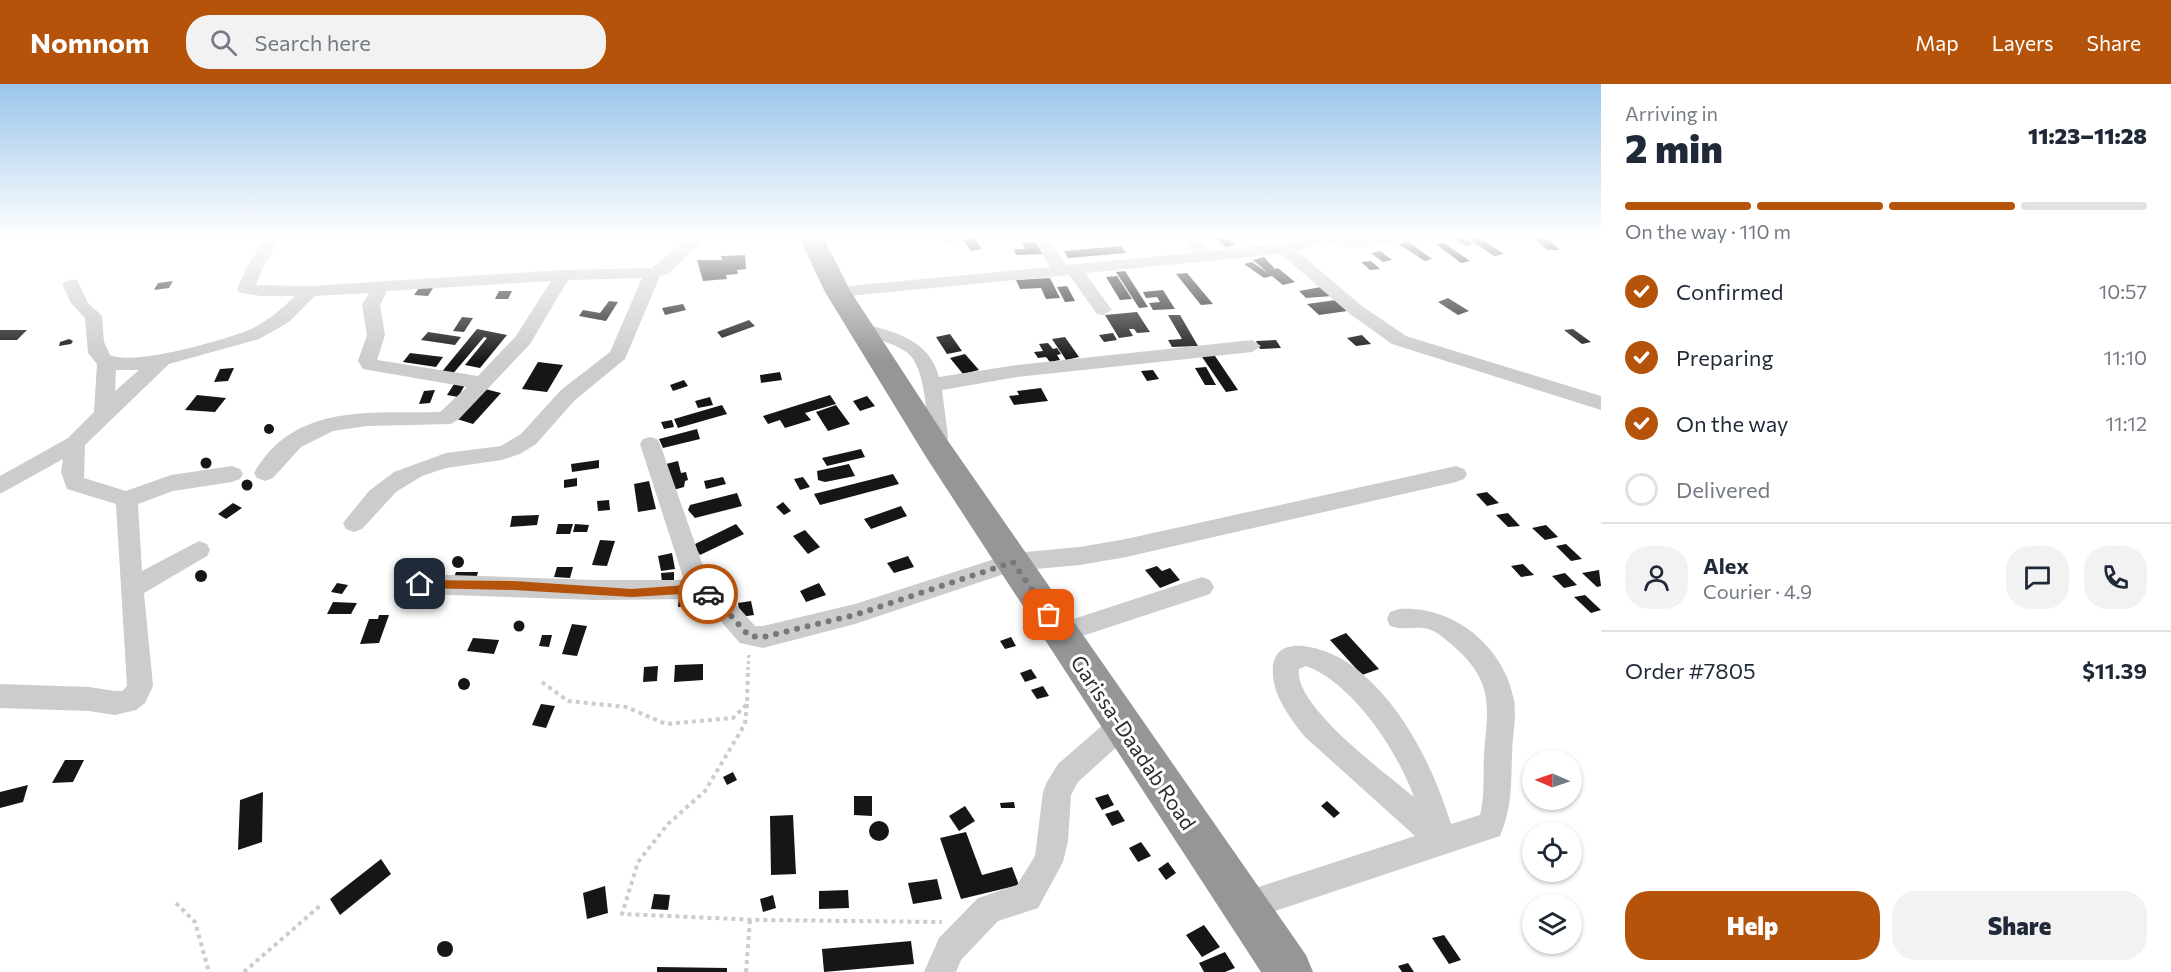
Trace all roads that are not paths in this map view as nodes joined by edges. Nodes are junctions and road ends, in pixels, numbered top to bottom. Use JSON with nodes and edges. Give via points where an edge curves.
{"nodes":[{"id":1,"x":250,"y":278,"type":"edge"},
{"id":2,"x":511,"y":278,"type":"edge"},
{"id":3,"x":561,"y":278,"type":"edge"},
{"id":4,"x":651,"y":278,"type":"edge"},
{"id":5,"x":831,"y":278,"type":"edge"},
{"id":6,"x":967,"y":278,"type":"edge"},
{"id":7,"x":1075,"y":278,"type":"edge"},
{"id":8,"x":1319,"y":278,"type":"edge"},
{"id":9,"x":71,"y":284,"type":"dead end"},
{"id":10,"x":381,"y":287,"type":"junction"},
{"id":11,"x":310,"y":291,"type":"junction"},
{"id":12,"x":838,"y":292,"type":"junction"},
{"id":13,"x":1102,"y":310,"type":"dead end"},
{"id":14,"x":861,"y":329,"type":"junction"},
{"id":15,"x":1252,"y":346,"type":"dead end"},
{"id":16,"x":162,"y":360,"type":"junction"},
{"id":17,"x":107,"y":363,"type":"junction"},
{"id":18,"x":483,"y":383,"type":"junction"},
{"id":19,"x":932,"y":385,"type":"junction"},
{"id":20,"x":1601,"y":403,"type":"edge"},
{"id":21,"x":104,"y":414,"type":"junction"},
{"id":22,"x":75,"y":443,"type":"junction"},
{"id":23,"x":650,"y":444,"type":"dead end"},
{"id":24,"x":937,"y":449,"type":"junction"},
{"id":25,"x":265,"y":473,"type":"dead end"},
{"id":26,"x":232,"y":474,"type":"dead end"},
{"id":27,"x":1456,"y":474,"type":"dead end"},
{"id":28,"x":0,"y":486,"type":"edge"},
{"id":29,"x":127,"y":499,"type":"junction"},
{"id":30,"x":354,"y":523,"type":"dead end"},
{"id":31,"x":199,"y":550,"type":"dead end"},
{"id":32,"x":1013,"y":562,"type":"junction"},
{"id":33,"x":420,"y":584,"type":"dead end"},
{"id":34,"x":1202,"y":587,"type":"dead end"},
{"id":35,"x":133,"y":588,"type":"junction"},
{"id":36,"x":699,"y":589,"type":"junction"},
{"id":37,"x":1399,"y":618,"type":"dead end"},
{"id":38,"x":1061,"y":633,"type":"junction"},
{"id":39,"x":0,"y":696,"type":"edge"},
{"id":40,"x":1122,"y":725,"type":"junction"},
{"id":41,"x":1442,"y":841,"type":"junction"},
{"id":42,"x":1245,"y":906,"type":"junction"},
{"id":43,"x":940,"y":972,"type":"edge"},
{"id":44,"x":1289,"y":972,"type":"edge"}],
"edges":[{"from":1,"to":11,"type":"street","via":[[246,288]]},
{"from":2,"to":10,"type":"street"},
{"from":3,"to":18,"type":"street","via":[[523,340]]},
{"from":4,"to":30,"type":"street","via":[[618,355],[569,395],[523,443],[501,452],[435,462],[387,485]]},
{"from":5,"to":12,"type":"highway","name":"Garissa-Daadab Road"},
{"from":6,"to":12,"type":"street"},
{"from":7,"to":13,"type":"street"},
{"from":8,"to":20,"type":"street","via":[[1399,340]]},
{"from":9,"to":17,"type":"street","via":[[77,299],[93,315],[95,342],[100,357]]},
{"from":10,"to":11,"type":"street"},
{"from":10,"to":18,"type":"street","via":[[371,306],[376,335],[367,361],[370,365]]},
{"from":11,"to":16,"type":"street","via":[[283,318],[261,332]]},
{"from":12,"to":14,"type":"highway","name":"Garissa-Daadab Road"},
{"from":14,"to":19,"type":"street","via":[[917,350],[927,364]]},
{"from":14,"to":24,"type":"highway","name":"Garissa-Daadab Road"},
{"from":15,"to":19,"type":"street"},
{"from":16,"to":17,"type":"street"},
{"from":16,"to":21,"type":"street"},
{"from":17,"to":21,"type":"street"},
{"from":18,"to":25,"type":"street","via":[[444,419],[357,418],[314,431],[294,442]]},
{"from":19,"to":24,"type":"street","via":[[939,433]]},
{"from":21,"to":22,"type":"street"},
{"from":22,"to":28,"type":"street"},
{"from":22,"to":29,"type":"street","via":[[75,483]]},
{"from":23,"to":36,"type":"street"},
{"from":24,"to":32,"type":"highway","name":"Garissa-Daadab Road"},
{"from":26,"to":29,"type":"street","via":[[171,483]]},
{"from":27,"to":32,"type":"street","via":[[1092,554]]},
{"from":29,"to":35,"type":"street"},
{"from":31,"to":35,"type":"street"},
{"from":32,"to":36,"type":"street","via":[[855,615],[763,637],[749,636],[717,600]]},
{"from":32,"to":38,"type":"highway","name":"Garissa-Daadab Road"},
{"from":33,"to":36,"type":"street","via":[[632,593]]},
{"from":34,"to":38,"type":"street"},
{"from":35,"to":39,"type":"street","via":[[140,686],[136,695],[127,702],[115,703]]},
{"from":37,"to":41,"type":"street","via":[[1438,622],[1459,637],[1493,675],[1502,711],[1499,805],[1490,826]]},
{"from":38,"to":40,"type":"highway","name":"Garissa-Daadab Road"},
{"from":40,"to":42,"type":"highway","name":"Garissa-Daadab Road"},
{"from":40,"to":43,"type":"street","via":[[1068,773],[1057,792],[1048,862],[1027,897],[989,909],[950,949]]},
{"from":41,"to":41,"type":"street","via":[[1421,780],[1362,690],[1318,657],[1292,658],[1286,666],[1285,680],[1313,727]]},
{"from":41,"to":42,"type":"street"},
{"from":42,"to":44,"type":"highway","name":"Garissa-Daadab Road"}]}
